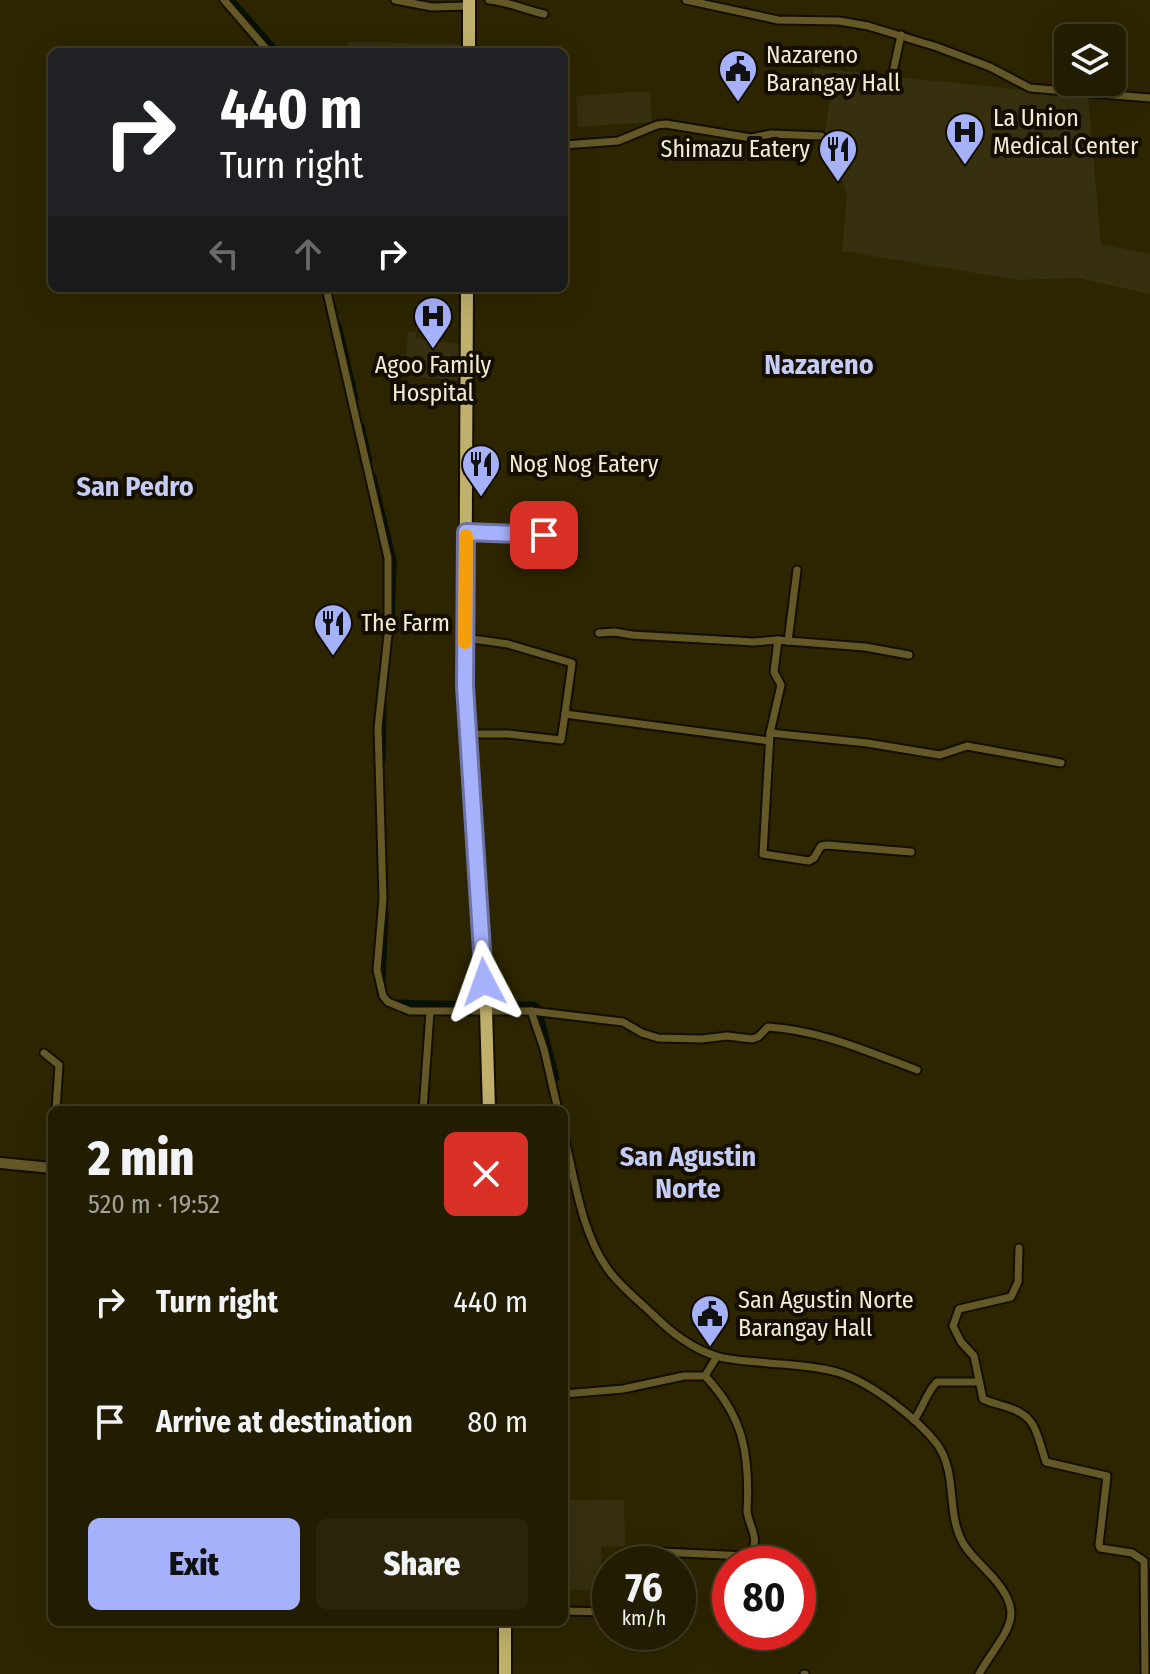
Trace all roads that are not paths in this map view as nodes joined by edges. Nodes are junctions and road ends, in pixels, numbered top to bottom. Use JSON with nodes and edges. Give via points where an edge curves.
{"nodes":[{"id":1,"x":224,"y":0,"type":"edge"},
{"id":2,"x":395,"y":0,"type":"edge"},
{"id":3,"x":489,"y":0,"type":"edge"},
{"id":4,"x":686,"y":0,"type":"edge"},
{"id":5,"x":469,"y":3,"type":"edge"},
{"id":6,"x":544,"y":14,"type":"dead end"},
{"id":7,"x":901,"y":35,"type":"junction"},
{"id":8,"x":266,"y":48,"type":"edge"},
{"id":9,"x":469,"y":48,"type":"edge"},
{"id":10,"x":890,"y":86,"type":"dead end"},
{"id":11,"x":1150,"y":98,"type":"edge"},
{"id":12,"x":821,"y":136,"type":"dead end"},
{"id":13,"x":568,"y":145,"type":"edge"},
{"id":14,"x":327,"y":292,"type":"edge"},
{"id":15,"x":467,"y":292,"type":"edge"},
{"id":16,"x":466,"y":532,"type":"junction"},
{"id":17,"x":544,"y":535,"type":"dead end"},
{"id":18,"x":797,"y":570,"type":"dead end"},
{"id":19,"x":599,"y":633,"type":"dead end"},
{"id":20,"x":465,"y":638,"type":"junction"},
{"id":21,"x":778,"y":640,"type":"junction"},
{"id":22,"x":788,"y":641,"type":"junction"},
{"id":23,"x":909,"y":655,"type":"dead end"},
{"id":24,"x":565,"y":714,"type":"junction"},
{"id":25,"x":467,"y":734,"type":"junction"},
{"id":26,"x":770,"y":737,"type":"junction"},
{"id":27,"x":1061,"y":763,"type":"dead end"},
{"id":28,"x":911,"y":852,"type":"dead end"},
{"id":29,"x":486,"y":1010,"type":"junction"},
{"id":30,"x":531,"y":1011,"type":"junction"},
{"id":31,"x":430,"y":1012,"type":"junction"},
{"id":32,"x":44,"y":1053,"type":"dead end"},
{"id":33,"x":917,"y":1070,"type":"dead end"},
{"id":34,"x":56,"y":1106,"type":"edge"},
{"id":35,"x":423,"y":1106,"type":"edge"},
{"id":36,"x":489,"y":1106,"type":"edge"},
{"id":37,"x":557,"y":1106,"type":"edge"},
{"id":38,"x":568,"y":1152,"type":"edge"},
{"id":39,"x":0,"y":1163,"type":"edge"},
{"id":40,"x":48,"y":1168,"type":"edge"},
{"id":41,"x":1019,"y":1248,"type":"dead end"},
{"id":42,"x":716,"y":1358,"type":"junction"},
{"id":43,"x":705,"y":1376,"type":"junction"},
{"id":44,"x":979,"y":1382,"type":"junction"},
{"id":45,"x":568,"y":1394,"type":"edge"},
{"id":46,"x":914,"y":1420,"type":"junction"},
{"id":47,"x":696,"y":1554,"type":"edge"},
{"id":48,"x":568,"y":1611,"type":"edge"},
{"id":49,"x":592,"y":1612,"type":"edge"},
{"id":50,"x":505,"y":1626,"type":"edge"},
{"id":51,"x":505,"y":1674,"type":"edge"},
{"id":52,"x":979,"y":1674,"type":"edge"},
{"id":53,"x":1145,"y":1674,"type":"edge"}],
"edges":[{"from":1,"to":8,"type":"street"},
{"from":2,"to":5,"type":"street","via":[[432,7]]},
{"from":3,"to":6,"type":"street"},
{"from":4,"to":7,"type":"street","via":[[778,20],[850,23]]},
{"from":5,"to":9,"type":"highway"},
{"from":7,"to":10,"type":"street"},
{"from":7,"to":11,"type":"street","via":[[990,67],[1030,88]]},
{"from":12,"to":13,"type":"street","via":[[751,138],[666,124],[618,141]]},
{"from":14,"to":31,"type":"street","via":[[388,558],[388,635],[378,728],[383,899],[377,970],[388,1002]]},
{"from":15,"to":16,"type":"highway"},
{"from":16,"to":17,"type":"street"},
{"from":16,"to":20,"type":"highway"},
{"from":18,"to":22,"type":"street"},
{"from":19,"to":21,"type":"street"},
{"from":20,"to":24,"type":"street","via":[[572,663]]},
{"from":20,"to":25,"type":"highway"},
{"from":21,"to":22,"type":"street"},
{"from":21,"to":26,"type":"street","via":[[774,672],[781,685]]},
{"from":22,"to":23,"type":"street"},
{"from":24,"to":25,"type":"street","via":[[561,740]]},
{"from":24,"to":26,"type":"street"},
{"from":25,"to":29,"type":"highway"},
{"from":26,"to":27,"type":"street","via":[[867,743],[940,755],[967,746]]},
{"from":26,"to":28,"type":"street","via":[[763,854],[809,861],[827,845]]},
{"from":29,"to":30,"type":"street"},
{"from":29,"to":31,"type":"street"},
{"from":29,"to":36,"type":"highway"},
{"from":30,"to":33,"type":"street","via":[[623,1022],[658,1038],[752,1039],[768,1027],[810,1033]]},
{"from":30,"to":37,"type":"street"},
{"from":31,"to":35,"type":"street"},
{"from":32,"to":34,"type":"street","via":[[59,1065]]},
{"from":38,"to":42,"type":"street","via":[[585,1219],[607,1269],[674,1333]]},
{"from":39,"to":40,"type":"street"},
{"from":41,"to":44,"type":"street","via":[[1018,1282],[1011,1297],[968,1305],[955,1318],[953,1326],[974,1356]]},
{"from":42,"to":43,"type":"street"},
{"from":42,"to":46,"type":"street","via":[[840,1373],[868,1385]]},
{"from":43,"to":45,"type":"street"},
{"from":43,"to":47,"type":"street","via":[[735,1414],[744,1441],[748,1522],[756,1537],[747,1556]]},
{"from":44,"to":46,"type":"street","via":[[937,1382]]},
{"from":44,"to":53,"type":"street","via":[[983,1399],[1029,1418],[1046,1462],[1107,1476],[1099,1545],[1144,1561]]},
{"from":46,"to":52,"type":"street","via":[[937,1444],[951,1474],[960,1539],[1011,1604],[1008,1629]]},
{"from":48,"to":49,"type":"street"},
{"from":50,"to":51,"type":"highway"}]}
